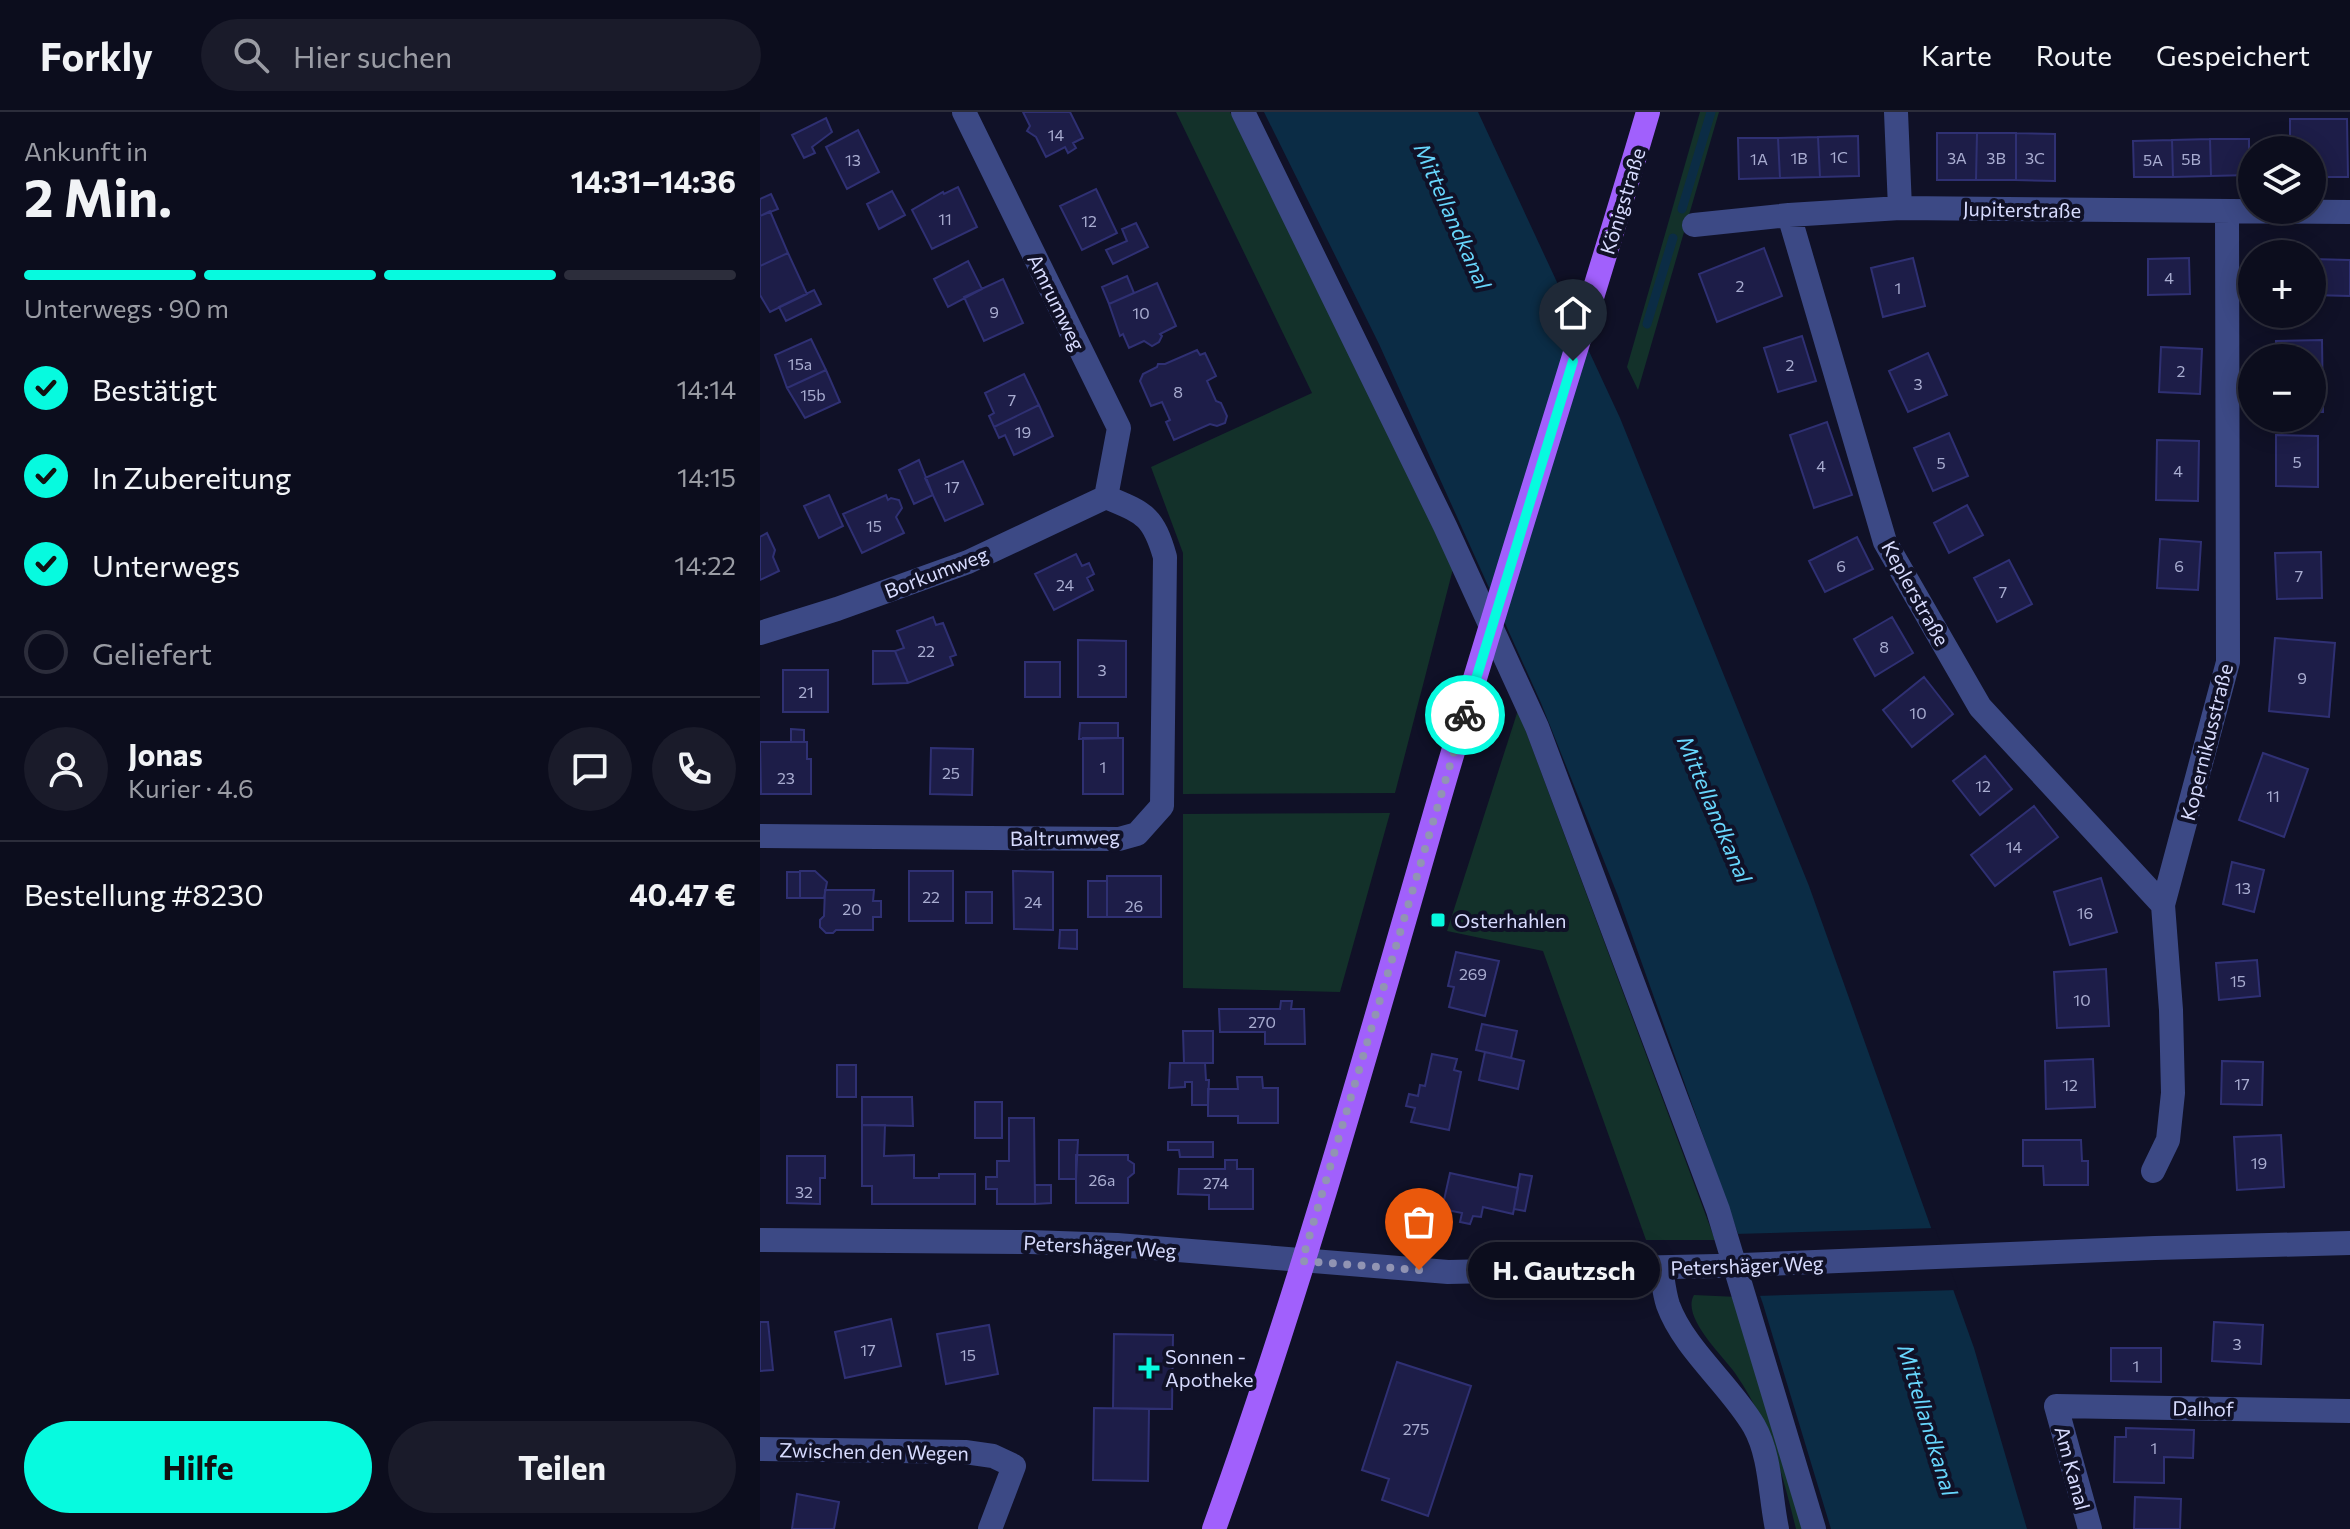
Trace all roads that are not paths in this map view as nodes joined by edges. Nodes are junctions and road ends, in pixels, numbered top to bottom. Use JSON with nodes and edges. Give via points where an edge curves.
{"nodes":[{"id":1,"x":964,"y":112,"type":"edge"},
{"id":2,"x":1243,"y":112,"type":"edge"},
{"id":3,"x":1648,"y":112,"type":"edge"},
{"id":4,"x":1896,"y":112,"type":"edge"},
{"id":5,"x":1900,"y":208,"type":"junction"},
{"id":6,"x":2227,"y":211,"type":"junction"},
{"id":7,"x":2350,"y":212,"type":"edge"},
{"id":8,"x":1789,"y":215,"type":"junction"},
{"id":9,"x":1694,"y":225,"type":"dead end"},
{"id":10,"x":1106,"y":497,"type":"junction"},
{"id":11,"x":760,"y":633,"type":"edge"},
{"id":12,"x":760,"y":836,"type":"edge"},
{"id":13,"x":2163,"y":905,"type":"junction"},
{"id":14,"x":2153,"y":1171,"type":"dead end"},
{"id":15,"x":760,"y":1240,"type":"edge"},
{"id":16,"x":2350,"y":1243,"type":"edge"},
{"id":17,"x":1302,"y":1261,"type":"junction"},
{"id":18,"x":1661,"y":1268,"type":"junction"},
{"id":19,"x":2056,"y":1406,"type":"joint"},
{"id":20,"x":2350,"y":1411,"type":"edge"},
{"id":21,"x":760,"y":1449,"type":"edge"},
{"id":22,"x":990,"y":1529,"type":"edge"},
{"id":23,"x":1214,"y":1529,"type":"edge"},
{"id":24,"x":1777,"y":1529,"type":"edge"},
{"id":25,"x":1814,"y":1529,"type":"edge"},
{"id":26,"x":2090,"y":1529,"type":"edge"}],
"edges":[{"from":1,"to":10,"type":"street","name":"Amrumweg","via":[[1119,428]]},
{"from":2,"to":25,"type":"street","via":[[1426,485],[1537,727],[1718,1210]]},
{"from":3,"to":17,"type":"main road","name":"Königstraße"},
{"from":4,"to":5,"type":"street"},
{"from":5,"to":6,"type":"street","name":"Jupiterstraße"},
{"from":5,"to":8,"type":"street","name":"Jupiterstraße"},
{"from":6,"to":7,"type":"street","name":"Jupiterstraße"},
{"from":6,"to":13,"type":"street","name":"Kopernikusstraße","via":[[2228,662]]},
{"from":8,"to":9,"type":"street","name":"Jupiterstraße"},
{"from":8,"to":13,"type":"street","name":"Keplerstraße","via":[[1885,542],[1980,707]]},
{"from":10,"to":11,"type":"street","name":"Borkumweg","via":[[968,562]]},
{"from":10,"to":12,"type":"street","name":"Baltrumweg","via":[[1138,511],[1157,530],[1165,557],[1162,806],[1137,834],[1119,839]]},
{"from":13,"to":14,"type":"street","name":"Kopernikusstraße","via":[[2173,1093],[2168,1140]]},
{"from":15,"to":17,"type":"street","name":"Petershäger Weg","via":[[1117,1245]]},
{"from":16,"to":18,"type":"street","name":"Petershäger Weg"},
{"from":17,"to":18,"type":"street","name":"Petershäger Weg","via":[[1448,1272]]},
{"from":17,"to":23,"type":"main road","name":"Königstraße"},
{"from":18,"to":24,"type":"street","via":[[1667,1304],[1682,1333],[1755,1428]]},
{"from":19,"to":20,"type":"street","name":"Dalhof"},
{"from":19,"to":26,"type":"street","name":"Am Kanal"},
{"from":21,"to":22,"type":"street","name":"Zwischen den Wegen","via":[[993,1456],[1014,1466]]}]}
